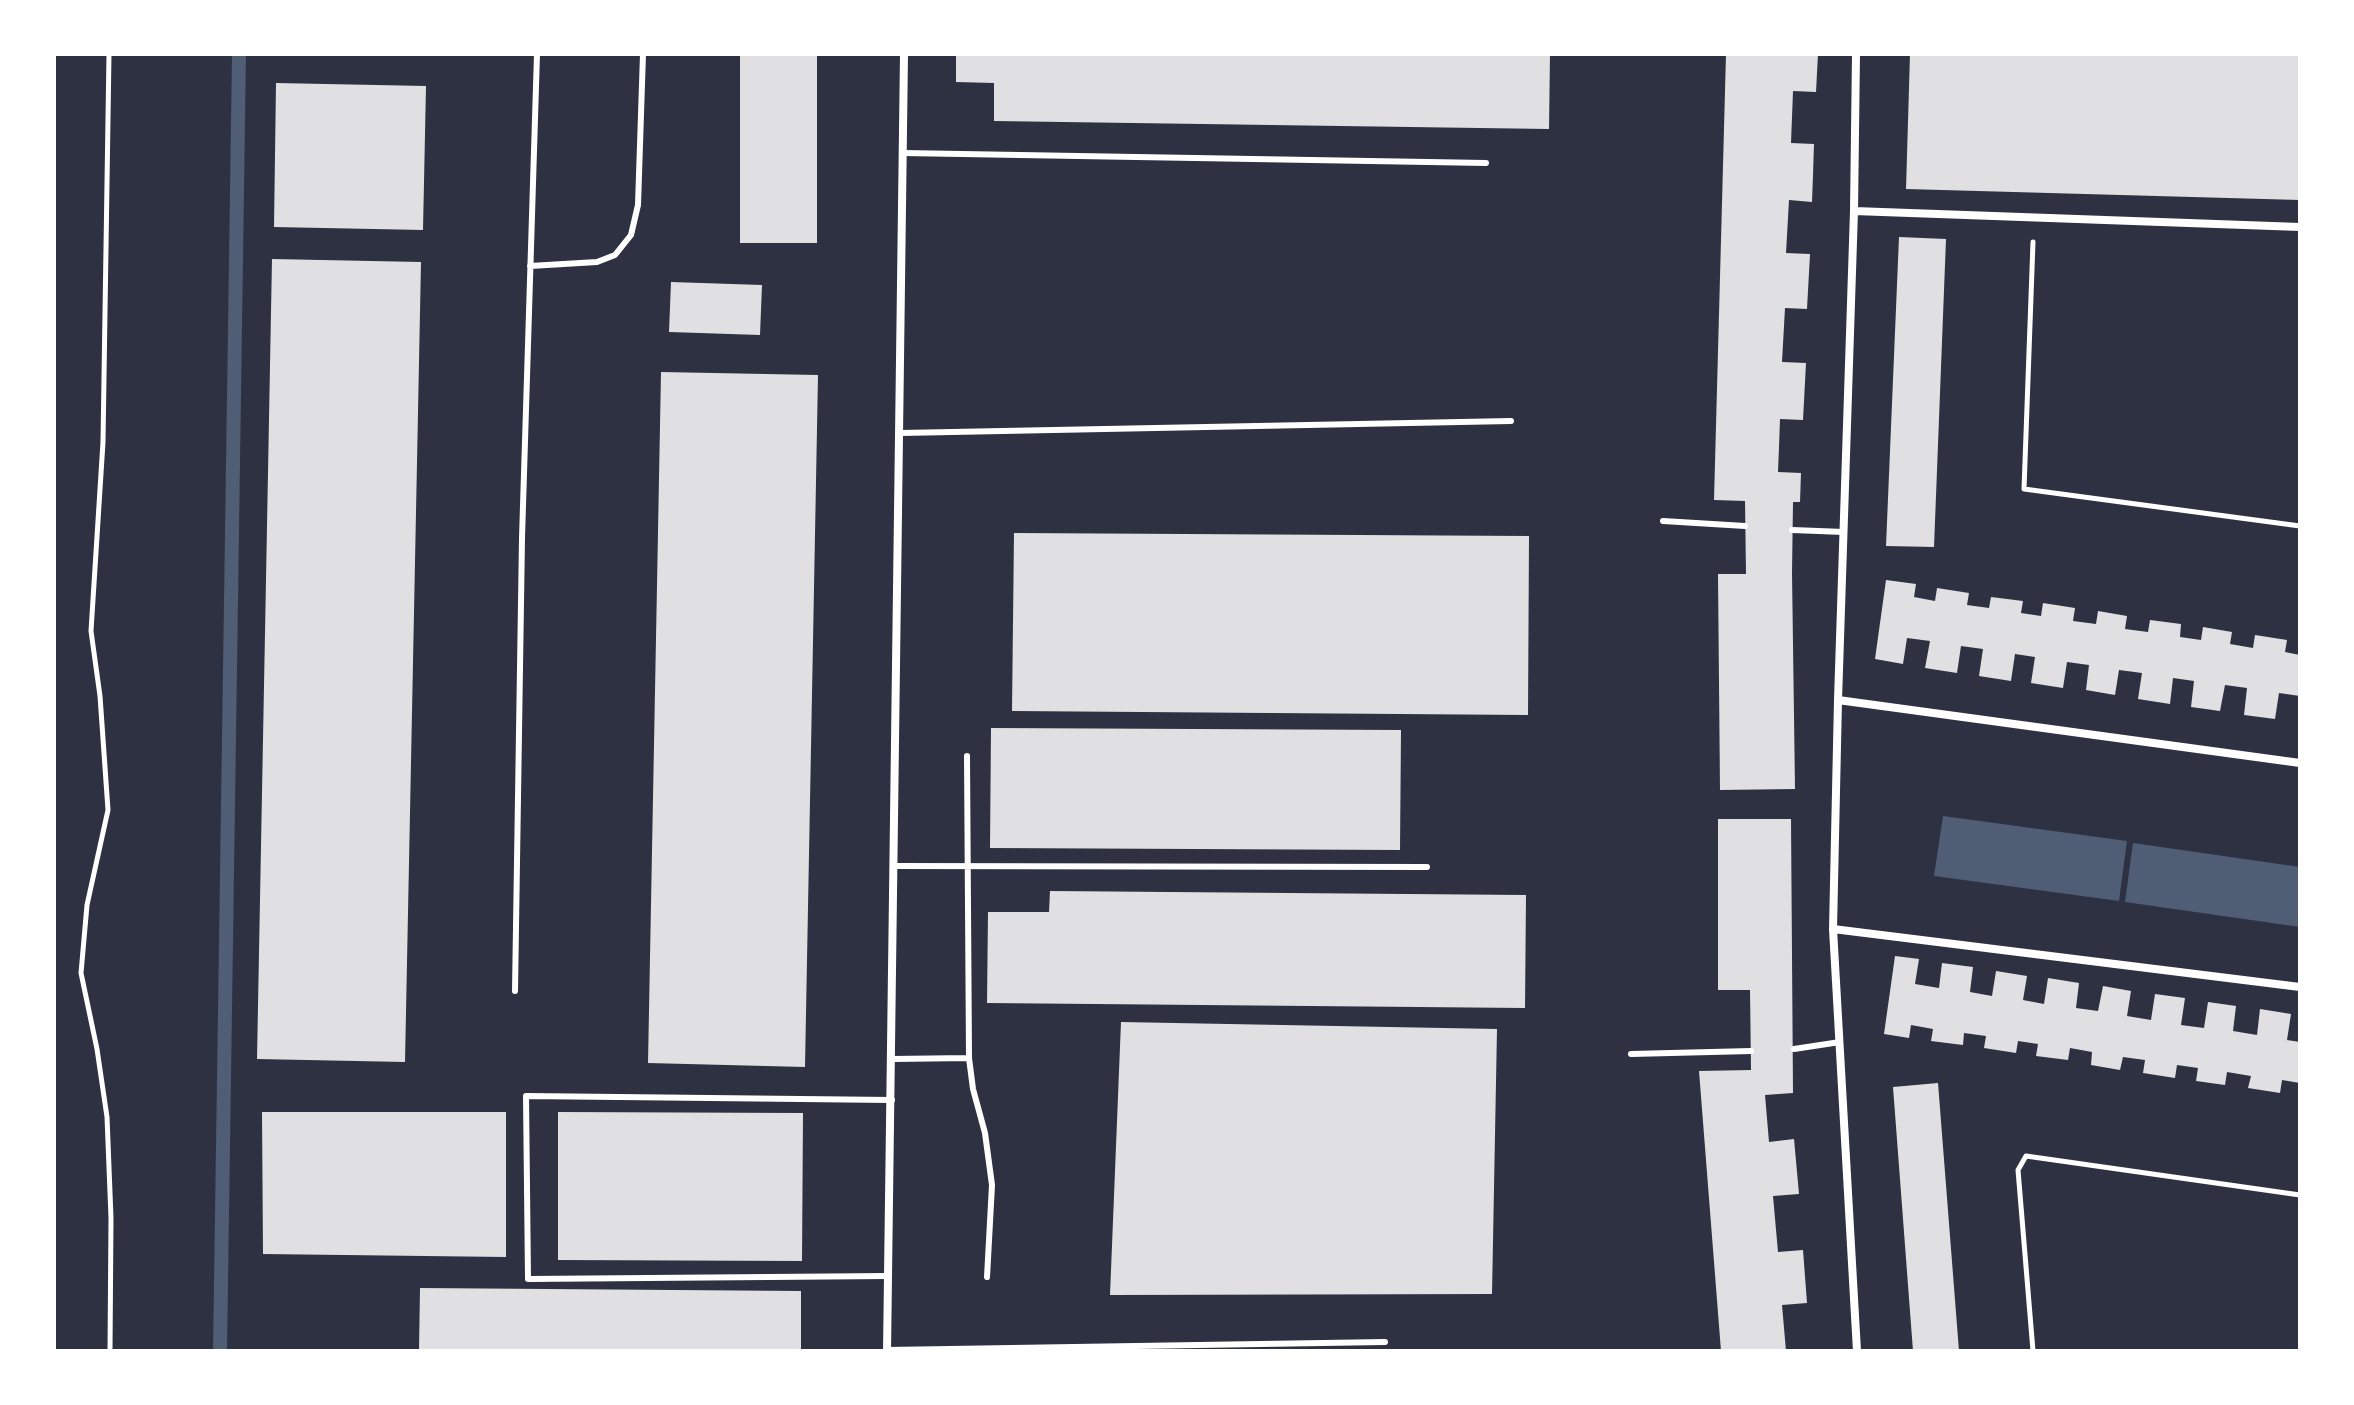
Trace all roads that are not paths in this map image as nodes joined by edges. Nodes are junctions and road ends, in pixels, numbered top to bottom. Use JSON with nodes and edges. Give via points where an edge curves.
{"nodes":[{"id":1,"x":537,"y":54,"type":"edge"},
{"id":2,"x":643,"y":54,"type":"edge"},
{"id":3,"x":904,"y":54,"type":"edge"},
{"id":4,"x":1856,"y":54,"type":"edge"},
{"id":5,"x":903,"y":153,"type":"junction"},
{"id":6,"x":1486,"y":163,"type":"dead end"},
{"id":7,"x":1854,"y":211,"type":"junction"},
{"id":8,"x":2300,"y":227,"type":"edge"},
{"id":9,"x":530,"y":266,"type":"junction"},
{"id":10,"x":1511,"y":421,"type":"dead end"},
{"id":11,"x":901,"y":433,"type":"junction"},
{"id":12,"x":1663,"y":521,"type":"dead end"},
{"id":13,"x":1745,"y":526,"type":"dead end"},
{"id":14,"x":1792,"y":530,"type":"dead end"},
{"id":15,"x":1844,"y":532,"type":"junction"},
{"id":16,"x":1838,"y":700,"type":"junction"},
{"id":17,"x":967,"y":756,"type":"dead end"},
{"id":18,"x":2300,"y":763,"type":"edge"},
{"id":19,"x":894,"y":866,"type":"junction"},
{"id":20,"x":966,"y":867,"type":"junction"},
{"id":21,"x":1427,"y":867,"type":"dead end"},
{"id":22,"x":1833,"y":929,"type":"junction"},
{"id":23,"x":2300,"y":987,"type":"edge"},
{"id":24,"x":515,"y":991,"type":"dead end"},
{"id":25,"x":1840,"y":1042,"type":"junction"},
{"id":26,"x":1794,"y":1049,"type":"dead end"},
{"id":27,"x":1751,"y":1051,"type":"dead end"},
{"id":28,"x":1631,"y":1054,"type":"dead end"},
{"id":29,"x":969,"y":1058,"type":"junction"},
{"id":30,"x":892,"y":1059,"type":"junction"},
{"id":31,"x":892,"y":1100,"type":"junction"},
{"id":32,"x":888,"y":1276,"type":"junction"},
{"id":33,"x":987,"y":1277,"type":"dead end"},
{"id":34,"x":1385,"y":1342,"type":"dead end"},
{"id":35,"x":887,"y":1350,"type":"edge"},
{"id":36,"x":1857,"y":1351,"type":"edge"}],
"edges":[{"from":1,"to":9,"type":"lane"},
{"from":2,"to":9,"type":"lane","via":[[638,205],[631,235],[615,255],[597,262]]},
{"from":3,"to":5,"type":"street"},
{"from":4,"to":7,"type":"street"},
{"from":5,"to":6,"type":"lane"},
{"from":5,"to":11,"type":"street"},
{"from":7,"to":8,"type":"street"},
{"from":7,"to":15,"type":"street"},
{"from":9,"to":24,"type":"lane"},
{"from":10,"to":11,"type":"lane"},
{"from":11,"to":19,"type":"street"},
{"from":12,"to":13,"type":"lane"},
{"from":14,"to":15,"type":"lane"},
{"from":15,"to":16,"type":"street"},
{"from":16,"to":18,"type":"street"},
{"from":16,"to":22,"type":"street"},
{"from":17,"to":20,"type":"lane"},
{"from":19,"to":20,"type":"lane"},
{"from":19,"to":30,"type":"street"},
{"from":20,"to":21,"type":"lane"},
{"from":20,"to":29,"type":"lane"},
{"from":22,"to":23,"type":"street"},
{"from":22,"to":25,"type":"street"},
{"from":25,"to":26,"type":"lane"},
{"from":25,"to":36,"type":"street"},
{"from":27,"to":28,"type":"lane"},
{"from":29,"to":30,"type":"lane"},
{"from":29,"to":33,"type":"lane","via":[[992,1185]]},
{"from":30,"to":31,"type":"street"},
{"from":31,"to":32,"type":"street"},
{"from":31,"to":32,"type":"lane","via":[[526,1096],[528,1279]]},
{"from":32,"to":35,"type":"street"},
{"from":34,"to":35,"type":"lane"}]}
